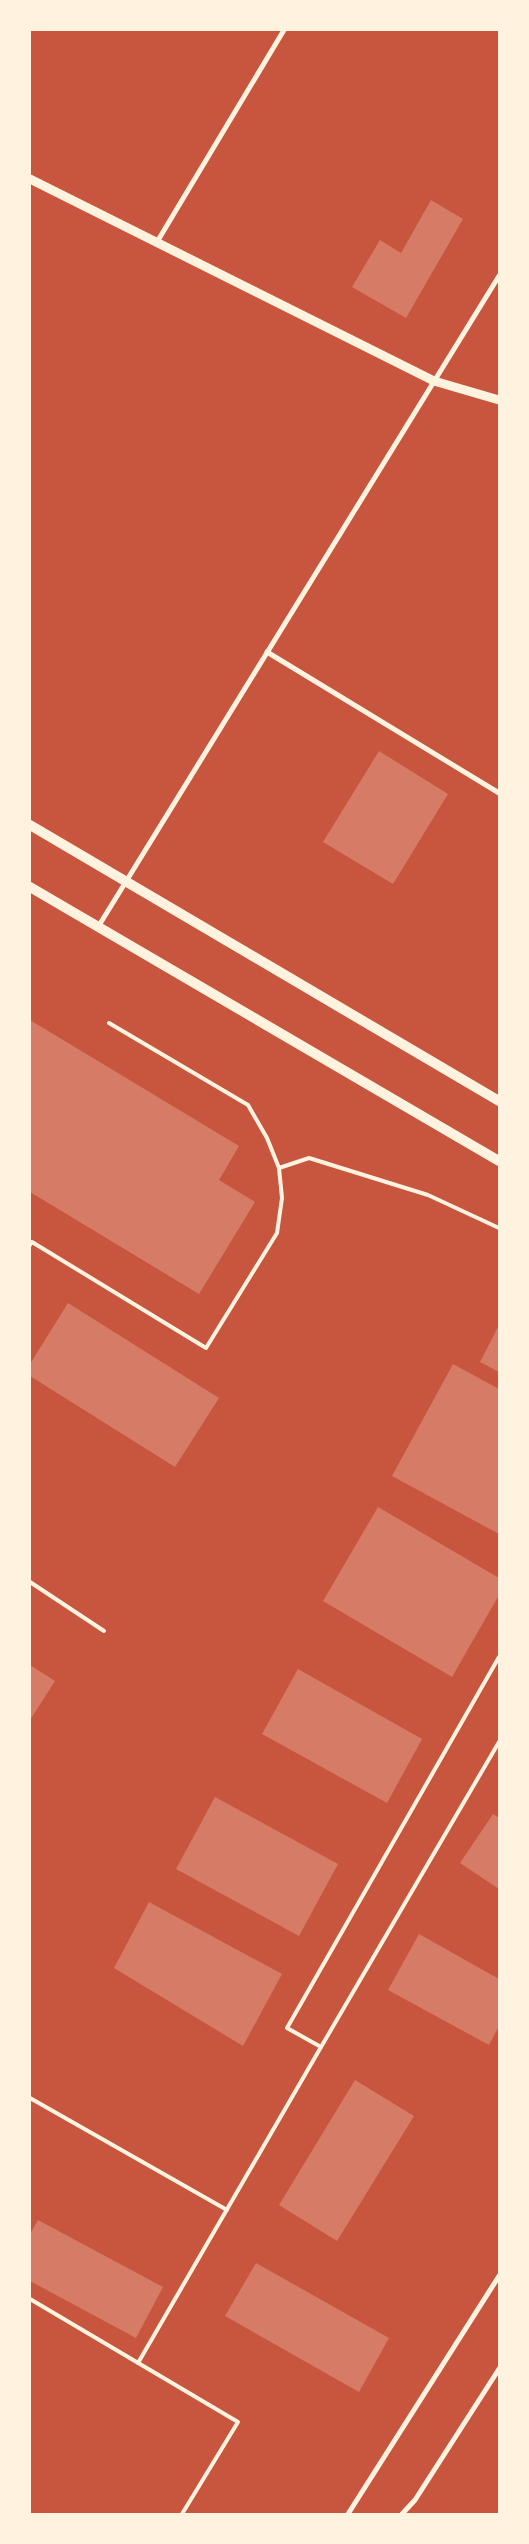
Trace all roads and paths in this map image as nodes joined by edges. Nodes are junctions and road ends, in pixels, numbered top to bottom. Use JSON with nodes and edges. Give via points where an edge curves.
{"nodes":[{"id":1,"x":284,"y":30,"type":"edge"},
{"id":2,"x":30,"y":179,"type":"edge"},
{"id":3,"x":158,"y":242,"type":"junction"},
{"id":4,"x":499,"y":276,"type":"edge"},
{"id":5,"x":434,"y":381,"type":"junction"},
{"id":6,"x":499,"y":400,"type":"edge"},
{"id":7,"x":267,"y":652,"type":"junction"},
{"id":8,"x":499,"y":793,"type":"edge"},
{"id":9,"x":30,"y":825,"type":"edge"},
{"id":10,"x":127,"y":881,"type":"junction"},
{"id":11,"x":30,"y":887,"type":"edge"},
{"id":12,"x":98,"y":927,"type":"junction"},
{"id":13,"x":109,"y":1023,"type":"dead end"},
{"id":14,"x":499,"y":1101,"type":"edge"},
{"id":15,"x":499,"y":1161,"type":"edge"},
{"id":16,"x":279,"y":1168,"type":"junction"},
{"id":17,"x":499,"y":1228,"type":"edge"},
{"id":18,"x":30,"y":1245,"type":"edge"},
{"id":19,"x":30,"y":1582,"type":"edge"},
{"id":20,"x":104,"y":1631,"type":"dead end"},
{"id":21,"x":499,"y":1656,"type":"edge"},
{"id":22,"x":499,"y":1742,"type":"edge"},
{"id":23,"x":321,"y":2047,"type":"junction"},
{"id":24,"x":30,"y":2098,"type":"edge"},
{"id":25,"x":227,"y":2210,"type":"junction"},
{"id":26,"x":499,"y":2276,"type":"edge"},
{"id":27,"x":30,"y":2298,"type":"edge"},
{"id":28,"x":138,"y":2363,"type":"junction"},
{"id":29,"x":499,"y":2369,"type":"edge"},
{"id":30,"x":182,"y":2514,"type":"edge"},
{"id":31,"x":348,"y":2514,"type":"edge"},
{"id":32,"x":402,"y":2514,"type":"edge"}],
"edges":[{"from":1,"to":3,"type":"street"},
{"from":2,"to":3,"type":"street"},
{"from":3,"to":5,"type":"street"},
{"from":4,"to":5,"type":"street"},
{"from":5,"to":6,"type":"street"},
{"from":5,"to":7,"type":"street"},
{"from":7,"to":8,"type":"street"},
{"from":7,"to":10,"type":"street"},
{"from":9,"to":10,"type":"main road"},
{"from":10,"to":12,"type":"street"},
{"from":10,"to":14,"type":"main road"},
{"from":11,"to":12,"type":"main road"},
{"from":12,"to":15,"type":"main road"},
{"from":13,"to":16,"type":"lane","via":[[248,1105]]},
{"from":16,"to":17,"type":"lane","via":[[310,1158],[428,1194]]},
{"from":16,"to":18,"type":"lane","via":[[282,1198],[277,1232],[206,1348],[32,1242]]},
{"from":19,"to":20,"type":"lane"},
{"from":21,"to":23,"type":"lane","via":[[287,2028]]},
{"from":22,"to":23,"type":"lane"},
{"from":23,"to":25,"type":"lane"},
{"from":24,"to":25,"type":"lane"},
{"from":25,"to":28,"type":"lane"},
{"from":26,"to":31,"type":"street"},
{"from":27,"to":28,"type":"lane"},
{"from":28,"to":30,"type":"lane","via":[[238,2422]]},
{"from":29,"to":32,"type":"street","via":[[415,2500]]}]}
